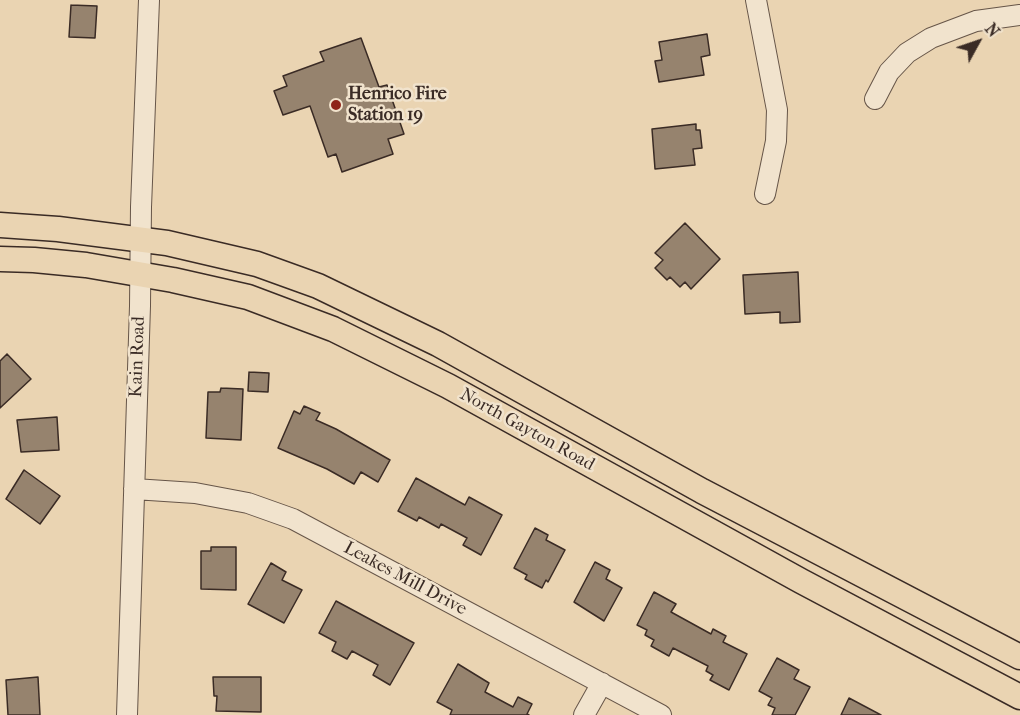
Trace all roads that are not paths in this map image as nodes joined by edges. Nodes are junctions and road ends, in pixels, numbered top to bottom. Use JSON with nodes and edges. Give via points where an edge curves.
{"nodes":[{"id":1,"x":149,"y":0,"type":"edge"},
{"id":2,"x":756,"y":0,"type":"edge"},
{"id":3,"x":1020,"y":15,"type":"edge"},
{"id":4,"x":874,"y":99,"type":"dead end"},
{"id":5,"x":765,"y":194,"type":"dead end"},
{"id":6,"x":0,"y":225,"type":"edge"},
{"id":7,"x":141,"y":240,"type":"junction"},
{"id":8,"x":0,"y":259,"type":"edge"},
{"id":9,"x":140,"y":274,"type":"junction"},
{"id":10,"x":134,"y":489,"type":"junction"},
{"id":11,"x":1020,"y":657,"type":"edge"},
{"id":12,"x":602,"y":683,"type":"junction"},
{"id":13,"x":1020,"y":697,"type":"edge"},
{"id":14,"x":127,"y":715,"type":"edge"},
{"id":15,"x":584,"y":715,"type":"edge"},
{"id":16,"x":661,"y":715,"type":"edge"}],
"edges":[{"from":1,"to":7,"type":"street","name":"Kain Road"},
{"from":2,"to":5,"type":"street","via":[[777,110],[776,141]]},
{"from":3,"to":4,"type":"street","via":[[976,21],[931,38],[907,53],[889,72]]},
{"from":6,"to":7,"type":"main road","name":"North Gayton Road"},
{"from":7,"to":9,"type":"street","name":"Kain Road"},
{"from":7,"to":11,"type":"main road","name":"North Gayton Road","via":[[257,264],[318,286]]},
{"from":8,"to":9,"type":"main road","name":"North Gayton Road","via":[[76,264]]},
{"from":9,"to":10,"type":"street","name":"Kain Road"},
{"from":9,"to":13,"type":"main road","name":"North Gayton Road","via":[[248,297],[352,338]]},
{"from":10,"to":12,"type":"street","name":"Leakes Mill Drive","via":[[195,493],[237,501],[293,519]]},
{"from":10,"to":14,"type":"street","name":"Kain Road"},
{"from":12,"to":15,"type":"street"},
{"from":12,"to":16,"type":"street","name":"Leakes Mill Drive"}]}
